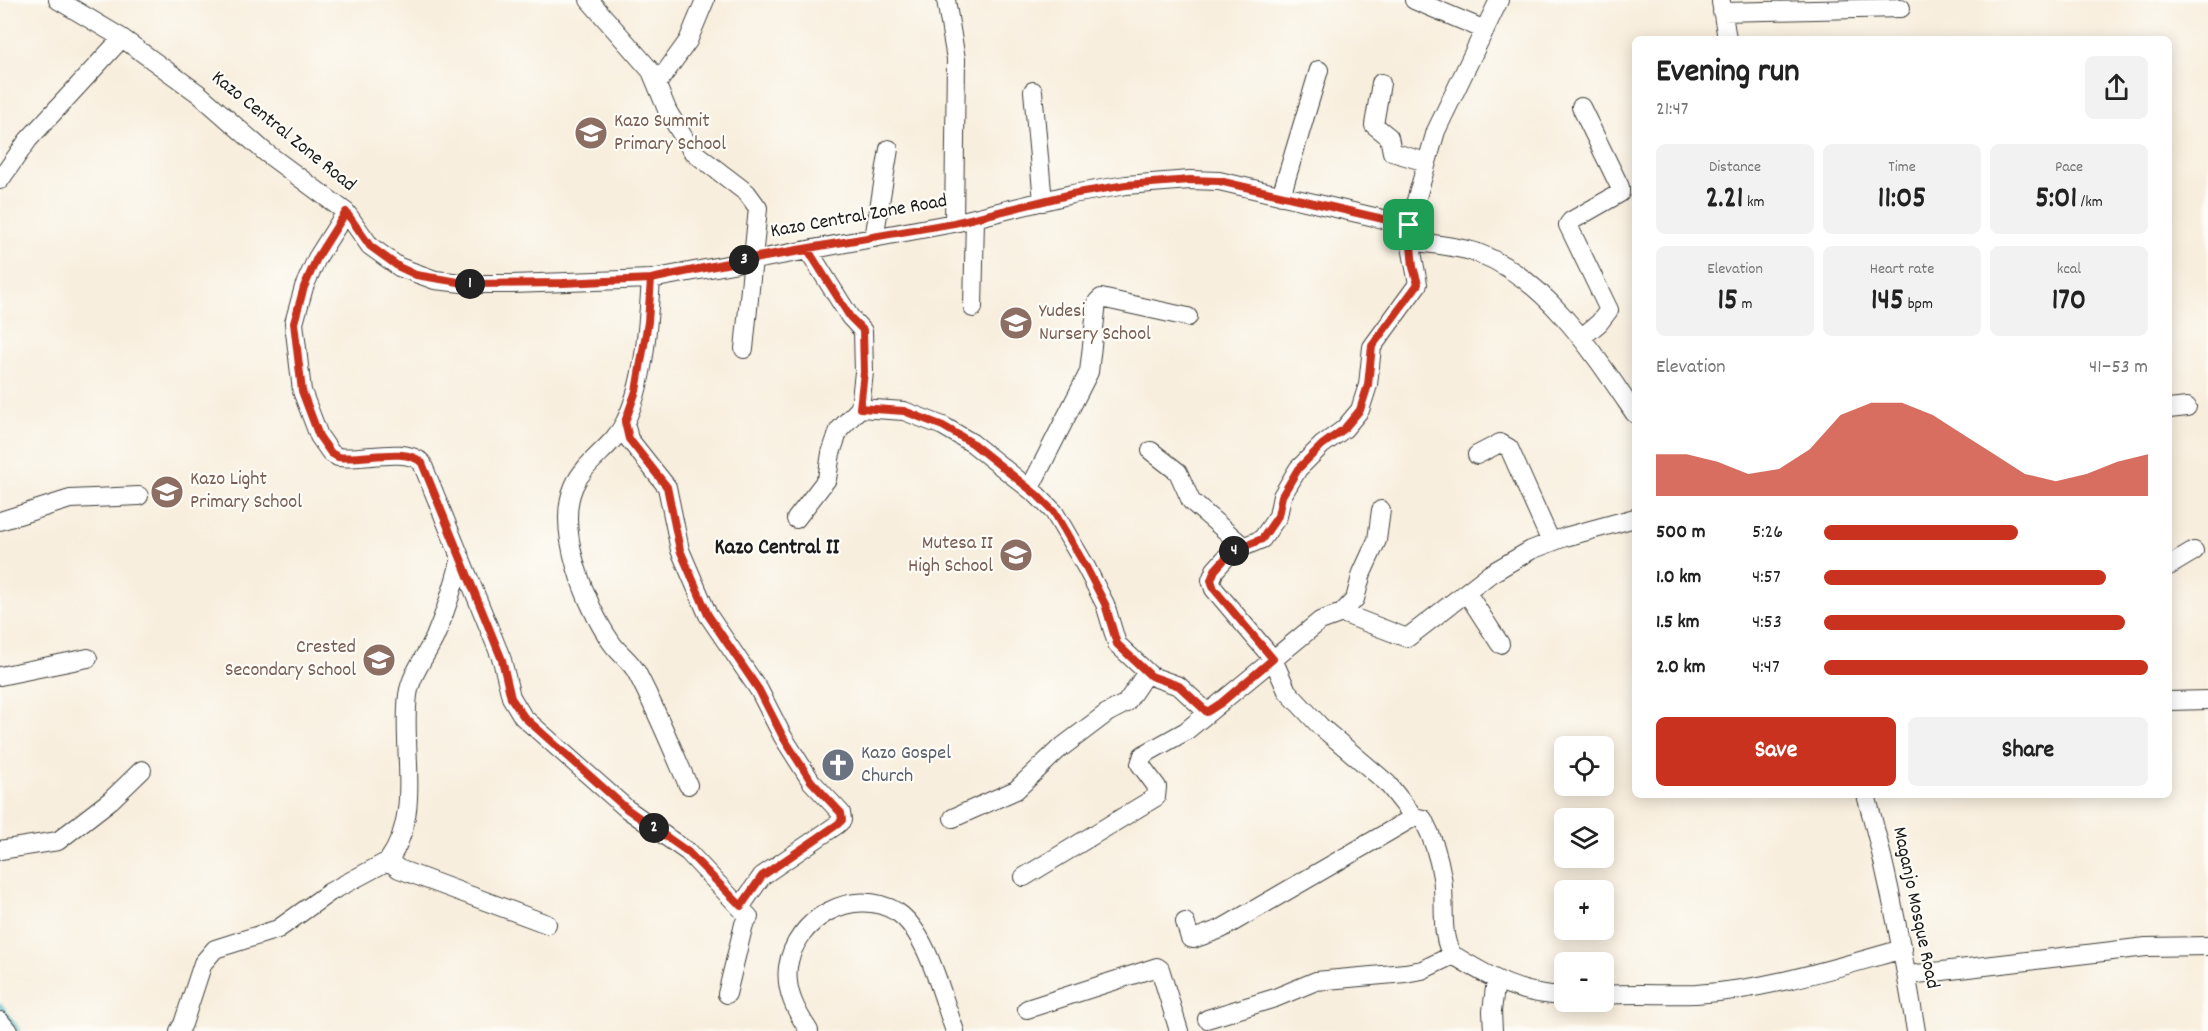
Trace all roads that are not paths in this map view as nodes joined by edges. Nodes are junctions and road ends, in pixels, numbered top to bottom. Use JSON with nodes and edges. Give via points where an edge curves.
{"nodes":[{"id":1,"x":57,"y":0,"type":"edge"},
{"id":2,"x":589,"y":0,"type":"edge"},
{"id":3,"x":705,"y":0,"type":"edge"},
{"id":4,"x":946,"y":0,"type":"edge"},
{"id":5,"x":1414,"y":0,"type":"edge"},
{"id":6,"x":1499,"y":0,"type":"edge"},
{"id":7,"x":1721,"y":6,"type":"edge"},
{"id":8,"x":1901,"y":8,"type":"dead end"},
{"id":9,"x":1485,"y":30,"type":"junction"},
{"id":10,"x":1726,"y":36,"type":"edge"},
{"id":11,"x":122,"y":38,"type":"junction"},
{"id":12,"x":1319,"y":70,"type":"dead end"},
{"id":13,"x":1381,"y":83,"type":"dead end"},
{"id":14,"x":657,"y":84,"type":"junction"},
{"id":15,"x":1033,"y":91,"type":"dead end"},
{"id":16,"x":1581,"y":107,"type":"dead end"},
{"id":17,"x":889,"y":149,"type":"dead end"},
{"id":18,"x":1426,"y":162,"type":"junction"},
{"id":19,"x":0,"y":180,"type":"edge"},
{"id":20,"x":1281,"y":196,"type":"junction"},
{"id":21,"x":1043,"y":202,"type":"junction"},
{"id":22,"x":346,"y":212,"type":"junction"},
{"id":23,"x":975,"y":219,"type":"junction"},
{"id":24,"x":954,"y":223,"type":"junction"},
{"id":25,"x":1409,"y":233,"type":"junction"},
{"id":26,"x":874,"y":238,"type":"junction"},
{"id":27,"x":808,"y":250,"type":"junction"},
{"id":28,"x":751,"y":258,"type":"junction"},
{"id":29,"x":651,"y":279,"type":"junction"},
{"id":30,"x":973,"y":308,"type":"dead end"},
{"id":31,"x":1188,"y":317,"type":"dead end"},
{"id":32,"x":1582,"y":337,"type":"junction"},
{"id":33,"x":744,"y":349,"type":"dead end"},
{"id":34,"x":2187,"y":407,"type":"dead end"},
{"id":35,"x":860,"y":408,"type":"junction"},
{"id":36,"x":2172,"y":409,"type":"edge"},
{"id":37,"x":1632,"y":410,"type":"edge"},
{"id":38,"x":625,"y":422,"type":"junction"},
{"id":39,"x":1151,"y":452,"type":"dead end"},
{"id":40,"x":1477,"y":455,"type":"dead end"},
{"id":41,"x":1030,"y":488,"type":"junction"},
{"id":42,"x":139,"y":496,"type":"dead end"},
{"id":43,"x":1381,"y":510,"type":"dead end"},
{"id":44,"x":796,"y":519,"type":"dead end"},
{"id":45,"x":1632,"y":519,"type":"edge"},
{"id":46,"x":0,"y":521,"type":"edge"},
{"id":47,"x":1551,"y":542,"type":"junction"},
{"id":48,"x":1243,"y":546,"type":"junction"},
{"id":49,"x":2194,"y":551,"type":"dead end"},
{"id":50,"x":461,"y":558,"type":"junction"},
{"id":51,"x":2172,"y":564,"type":"edge"},
{"id":52,"x":1467,"y":593,"type":"junction"},
{"id":53,"x":1342,"y":613,"type":"junction"},
{"id":54,"x":1500,"y":644,"type":"dead end"},
{"id":55,"x":88,"y":658,"type":"dead end"},
{"id":56,"x":1273,"y":659,"type":"junction"},
{"id":57,"x":1146,"y":672,"type":"junction"},
{"id":58,"x":0,"y":676,"type":"edge"},
{"id":59,"x":2208,"y":700,"type":"edge"},
{"id":60,"x":2172,"y":701,"type":"edge"},
{"id":61,"x":1207,"y":712,"type":"junction"},
{"id":62,"x":142,"y":770,"type":"dead end"},
{"id":63,"x":688,"y":785,"type":"dead end"},
{"id":64,"x":1867,"y":798,"type":"edge"},
{"id":65,"x":1414,"y":817,"type":"junction"},
{"id":66,"x":952,"y":818,"type":"dead end"},
{"id":67,"x":0,"y":850,"type":"edge"},
{"id":68,"x":388,"y":861,"type":"junction"},
{"id":69,"x":1024,"y":877,"type":"dead end"},
{"id":70,"x":741,"y":906,"type":"junction"},
{"id":71,"x":1185,"y":922,"type":"dead end"},
{"id":72,"x":547,"y":924,"type":"dead end"},
{"id":73,"x":2208,"y":945,"type":"edge"},
{"id":74,"x":1903,"y":949,"type":"junction"},
{"id":75,"x":1453,"y":955,"type":"junction"},
{"id":76,"x":1917,"y":974,"type":"dead end"},
{"id":77,"x":1496,"y":980,"type":"junction"},
{"id":78,"x":727,"y":994,"type":"dead end"},
{"id":79,"x":1554,"y":995,"type":"edge"},
{"id":80,"x":1614,"y":995,"type":"edge"},
{"id":81,"x":1027,"y":1009,"type":"dead end"},
{"id":82,"x":1207,"y":1019,"type":"dead end"},
{"id":83,"x":0,"y":1021,"type":"edge"},
{"id":84,"x":8,"y":1031,"type":"edge"},
{"id":85,"x":179,"y":1031,"type":"edge"},
{"id":86,"x":809,"y":1031,"type":"edge"},
{"id":87,"x":955,"y":1031,"type":"edge"},
{"id":88,"x":1179,"y":1031,"type":"edge"},
{"id":89,"x":1493,"y":1031,"type":"edge"},
{"id":90,"x":1916,"y":1031,"type":"edge"}],
"edges":[{"from":1,"to":11,"type":"street","name":"Kazo Central Zone Road"},
{"from":2,"to":14,"type":"street","via":[[637,52]]},
{"from":3,"to":14,"type":"street","via":[[688,41]]},
{"from":4,"to":24,"type":"street","via":[[956,59]]},
{"from":5,"to":9,"type":"street"},
{"from":6,"to":9,"type":"street"},
{"from":7,"to":8,"type":"street"},
{"from":7,"to":10,"type":"street"},
{"from":9,"to":18,"type":"street","via":[[1436,131]]},
{"from":11,"to":19,"type":"street","via":[[28,140]]},
{"from":11,"to":22,"type":"street","name":"Kazo Central Zone Road","via":[[200,94],[266,152]]},
{"from":12,"to":20,"type":"street"},
{"from":13,"to":18,"type":"street","via":[[1374,125],[1389,137],[1392,152]]},
{"from":14,"to":28,"type":"street","via":[[668,112],[692,151],[747,193],[758,208]]},
{"from":15,"to":21,"type":"street"},
{"from":16,"to":32,"type":"street","via":[[1620,187],[1620,193],[1568,225],[1609,310]]},
{"from":17,"to":26,"type":"street"},
{"from":18,"to":25,"type":"street"},
{"from":20,"to":21,"type":"street","name":"Kazo Central Zone Road","via":[[1219,181],[1190,180],[1126,185]]},
{"from":20,"to":25,"type":"street","name":"Kazo Central Zone Road"},
{"from":21,"to":23,"type":"street","name":"Kazo Central Zone Road"},
{"from":22,"to":29,"type":"street","name":"Kazo Central Zone Road","via":[[370,246],[399,267],[435,280],[512,284]]},
{"from":22,"to":50,"type":"street","via":[[317,258],[294,323],[302,391],[319,436],[331,453],[338,457],[404,455],[422,463]]},
{"from":23,"to":24,"type":"street","name":"Kazo Central Zone Road"},
{"from":23,"to":30,"type":"street"},
{"from":24,"to":26,"type":"street","name":"Kazo Central Zone Road"},
{"from":25,"to":32,"type":"street","name":"Kazo Central Zone Road","via":[[1479,254],[1528,280]]},
{"from":25,"to":48,"type":"street","via":[[1418,284],[1372,346],[1368,385],[1360,410],[1298,469],[1282,496],[1278,516],[1262,539]]},
{"from":26,"to":27,"type":"street","name":"Kazo Central Zone Road"},
{"from":27,"to":28,"type":"street","name":"Kazo Central Zone Road"},
{"from":27,"to":35,"type":"street","via":[[850,317],[863,330]]},
{"from":28,"to":29,"type":"street","name":"Kazo Central Zone Road"},
{"from":28,"to":33,"type":"street"},
{"from":29,"to":38,"type":"street","via":[[636,391]]},
{"from":31,"to":41,"type":"street","via":[[1101,298],[1097,302],[1089,372]]},
{"from":32,"to":37,"type":"street","name":"Kazo Central Zone Road"},
{"from":34,"to":36,"type":"street"},
{"from":35,"to":41,"type":"street","via":[[904,411],[943,426]]},
{"from":35,"to":44,"type":"street","via":[[839,430],[827,479]]},
{"from":38,"to":63,"type":"street","via":[[574,485],[570,525],[573,557],[593,610],[611,642],[636,670]]},
{"from":38,"to":70,"type":"street","via":[[629,439],[667,487],[680,550],[708,615],[759,690],[811,781],[841,813],[838,824],[762,876]]},
{"from":39,"to":48,"type":"street","via":[[1178,472],[1191,501]]},
{"from":40,"to":47,"type":"street","via":[[1500,443],[1509,448]]},
{"from":41,"to":57,"type":"street","via":[[1054,512],[1080,557],[1105,604],[1117,644]]},
{"from":42,"to":46,"type":"street","via":[[70,499]]},
{"from":43,"to":53,"type":"street","via":[[1377,540],[1355,599]]},
{"from":45,"to":47,"type":"street"},
{"from":47,"to":52,"type":"street","via":[[1490,574]]},
{"from":48,"to":56,"type":"street","via":[[1231,552],[1211,580],[1214,589]]},
{"from":49,"to":51,"type":"street"},
{"from":50,"to":68,"type":"street","via":[[453,590],[408,693],[410,764],[406,806],[396,849]]},
{"from":50,"to":70,"type":"street","via":[[502,660],[511,698],[524,717],[627,809],[688,852]]},
{"from":52,"to":53,"type":"street","via":[[1407,638]]},
{"from":52,"to":54,"type":"street"},
{"from":53,"to":56,"type":"street","via":[[1320,621]]},
{"from":55,"to":58,"type":"street"},
{"from":56,"to":61,"type":"street"},
{"from":56,"to":65,"type":"street","via":[[1287,691],[1320,726],[1387,783]]},
{"from":57,"to":61,"type":"street","via":[[1179,686]]},
{"from":57,"to":66,"type":"street","via":[[1126,703],[1058,750],[1016,790]]},
{"from":59,"to":60,"type":"street"},
{"from":61,"to":69,"type":"street","via":[[1186,731],[1140,759],[1157,787],[1156,797]]},
{"from":62,"to":67,"type":"street","via":[[58,842]]},
{"from":64,"to":74,"type":"street","name":"Maganjo Mosque Road"},
{"from":65,"to":71,"type":"street","via":[[1221,929],[1193,939]]},
{"from":65,"to":75,"type":"street","via":[[1423,819],[1435,848],[1446,902],[1444,937]]},
{"from":68,"to":72,"type":"street","via":[[399,869]]},
{"from":68,"to":85,"type":"street","via":[[330,892],[278,929],[215,949],[203,963]]},
{"from":70,"to":78,"type":"street","via":[[749,917]]},
{"from":73,"to":76,"type":"street","via":[[2146,947]]},
{"from":74,"to":80,"type":"street","via":[[1751,987],[1696,994]]},
{"from":74,"to":90,"type":"street","name":"Maganjo Mosque Road"},
{"from":75,"to":77,"type":"street"},
{"from":75,"to":82,"type":"street","via":[[1422,970],[1316,981],[1275,999]]},
{"from":77,"to":79,"type":"street","via":[[1533,994]]},
{"from":77,"to":89,"type":"street"},
{"from":81,"to":88,"type":"street","via":[[1157,967]]},
{"from":83,"to":84,"type":"street"},
{"from":86,"to":87,"type":"street","via":[[792,1004],[788,968],[795,946],[806,928],[824,914],[842,904],[868,902],[897,912],[912,928],[929,957]]}]}
